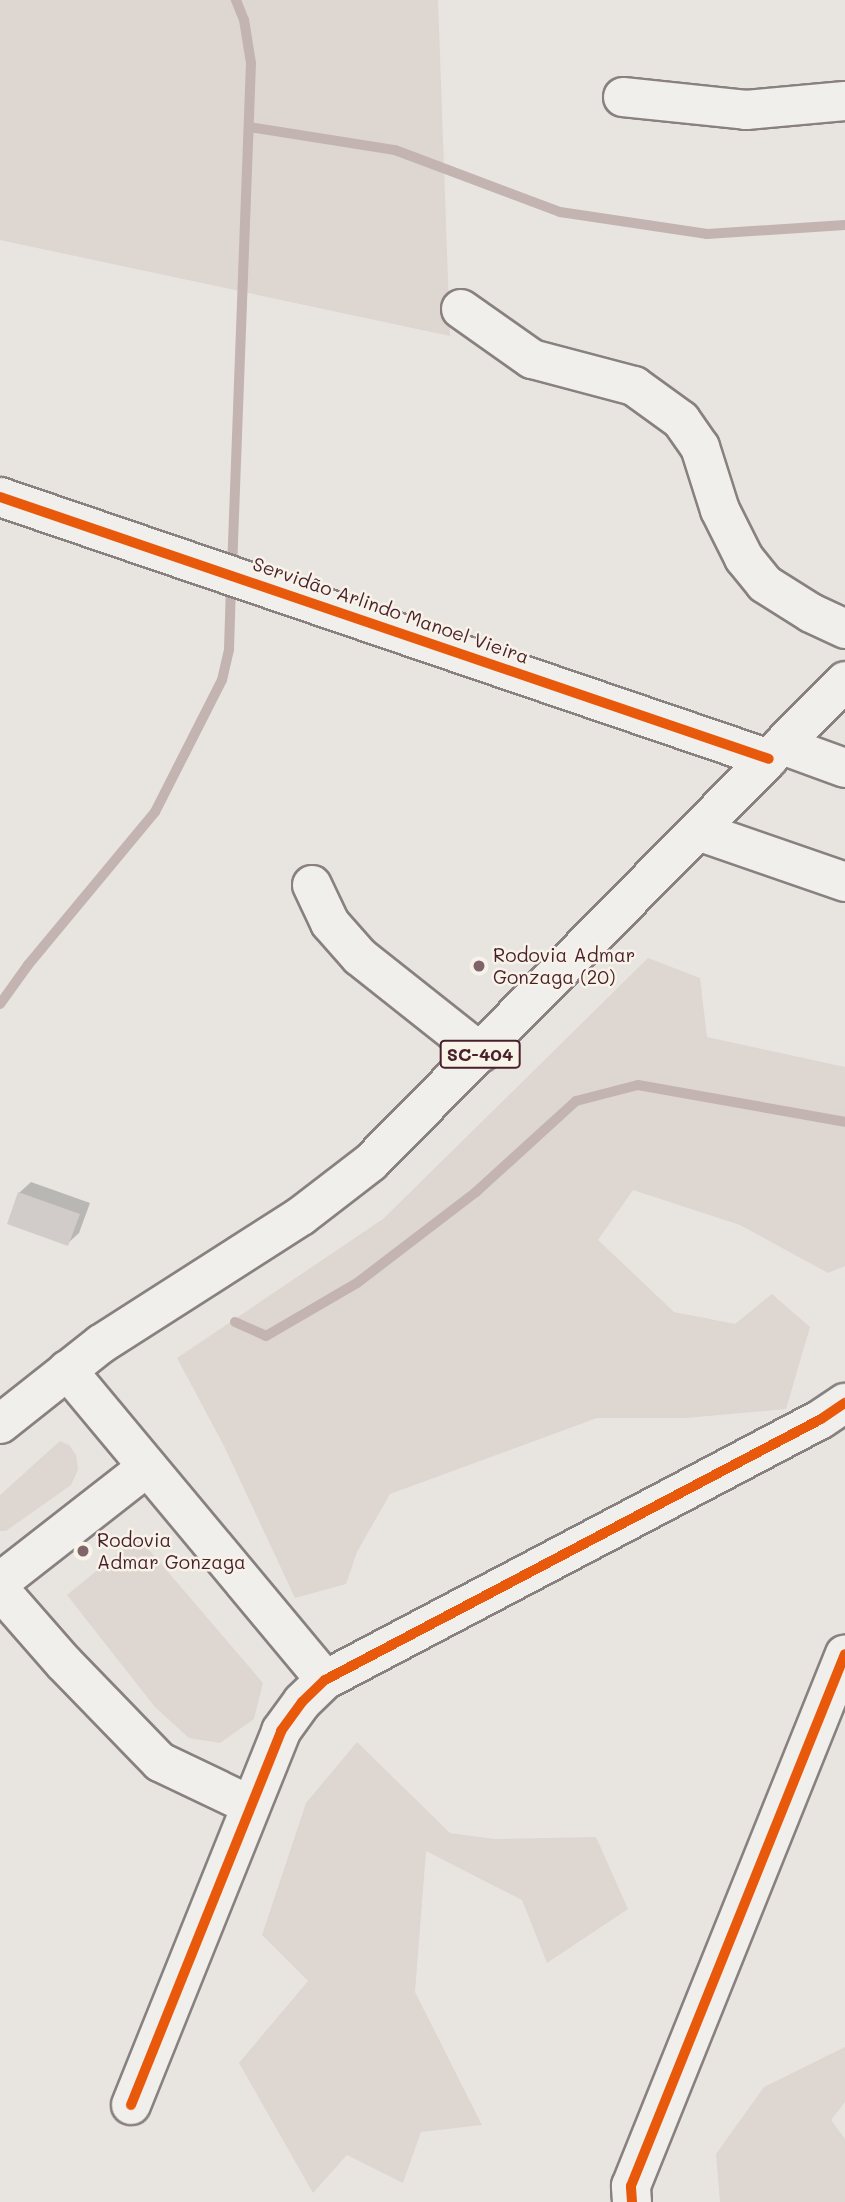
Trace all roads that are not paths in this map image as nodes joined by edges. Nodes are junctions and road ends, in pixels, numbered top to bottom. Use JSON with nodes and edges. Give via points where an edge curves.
{"nodes":[{"id":1,"x":623,"y":97,"type":"dead end"},
{"id":2,"x":845,"y":101,"type":"edge"},
{"id":3,"x":461,"y":309,"type":"dead end"},
{"id":4,"x":0,"y":497,"type":"edge"},
{"id":5,"x":845,"y":629,"type":"edge"},
{"id":6,"x":845,"y":681,"type":"edge"},
{"id":7,"x":776,"y":752,"type":"junction"},
{"id":8,"x":845,"y":768,"type":"edge"},
{"id":9,"x":698,"y":831,"type":"junction"},
{"id":10,"x":845,"y":882,"type":"edge"},
{"id":11,"x":312,"y":885,"type":"dead end"},
{"id":12,"x":481,"y":1053,"type":"junction"},
{"id":13,"x":67,"y":1370,"type":"junction"},
{"id":14,"x":837,"y":1420,"type":"edge"},
{"id":15,"x":0,"y":1424,"type":"edge"},
{"id":16,"x":147,"y":1467,"type":"junction"},
{"id":17,"x":0,"y":1582,"type":"edge"},
{"id":18,"x":0,"y":1590,"type":"edge"},
{"id":19,"x":845,"y":1654,"type":"edge"},
{"id":20,"x":325,"y":1679,"type":"junction"},
{"id":21,"x":250,"y":1805,"type":"junction"},
{"id":22,"x":131,"y":2105,"type":"dead end"},
{"id":23,"x":632,"y":2202,"type":"edge"}],
"edges":[{"from":1,"to":2,"type":"street","via":[[746,110]]},
{"from":3,"to":5,"type":"street","via":[[532,359],[634,386],[681,420],[700,446],[720,510],[744,558],[765,584]]},
{"from":4,"to":7,"type":"street","name":"Servidão Arlindo Manoel Vieira"},
{"from":6,"to":7,"type":"street","number":"SC-404"},
{"from":7,"to":8,"type":"street","name":"Servidão Arlindo Manoel Vieira"},
{"from":7,"to":9,"type":"street","number":"SC-404"},
{"from":9,"to":10,"type":"street"},
{"from":9,"to":12,"type":"street","number":"SC-404"},
{"from":11,"to":12,"type":"street","via":[[330,923],[360,957]]},
{"from":12,"to":13,"type":"street","number":"SC-404","via":[[340,1187]]},
{"from":13,"to":15,"type":"street","number":"SC-404"},
{"from":13,"to":16,"type":"street"},
{"from":14,"to":20,"type":"street"},
{"from":16,"to":17,"type":"street"},
{"from":16,"to":20,"type":"street"},
{"from":18,"to":21,"type":"street","via":[[160,1762]]},
{"from":19,"to":23,"type":"street","via":[[631,2186]]},
{"from":20,"to":21,"type":"street","via":[[281,1731]]},
{"from":21,"to":22,"type":"street"}]}
